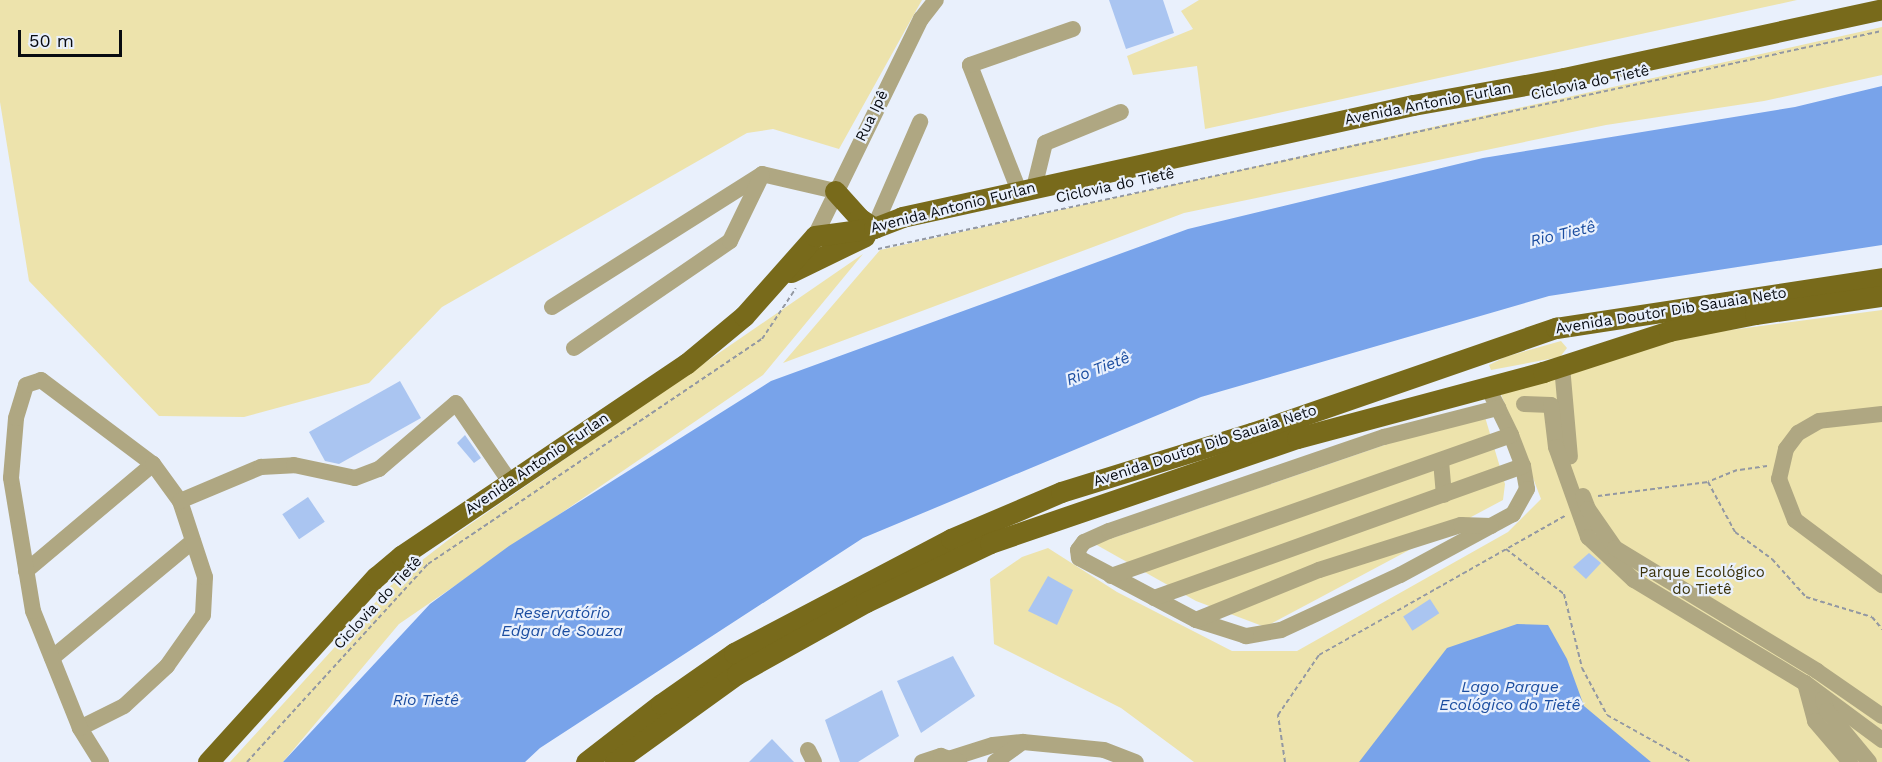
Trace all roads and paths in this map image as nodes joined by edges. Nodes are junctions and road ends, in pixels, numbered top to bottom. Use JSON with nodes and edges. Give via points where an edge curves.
{"nodes":[{"id":1,"x":936,"y":0,"type":"edge"},
{"id":2,"x":1882,"y":9,"type":"edge"},
{"id":3,"x":1073,"y":29,"type":"dead end"},
{"id":4,"x":1882,"y":31,"type":"edge"},
{"id":5,"x":1121,"y":112,"type":"dead end"},
{"id":6,"x":920,"y":122,"type":"dead end"},
{"id":7,"x":762,"y":174,"type":"junction"},
{"id":8,"x":1027,"y":189,"type":"junction"},
{"id":9,"x":835,"y":191,"type":"junction"},
{"id":10,"x":902,"y":217,"type":"junction"},
{"id":11,"x":814,"y":236,"type":"junction"},
{"id":12,"x":876,"y":239,"type":"junction"},
{"id":13,"x":1882,"y":278,"type":"edge"},
{"id":14,"x":789,"y":283,"type":"junction"},
{"id":15,"x":1882,"y":296,"type":"edge"},
{"id":16,"x":552,"y":307,"type":"dead end"},
{"id":17,"x":1556,"y":328,"type":"junction"},
{"id":18,"x":574,"y":348,"type":"dead end"},
{"id":19,"x":1479,"y":353,"type":"junction"},
{"id":20,"x":1565,"y":365,"type":"junction"},
{"id":21,"x":1485,"y":386,"type":"junction"},
{"id":22,"x":1524,"y":404,"type":"dead end"},
{"id":23,"x":1497,"y":408,"type":"junction"},
{"id":24,"x":1882,"y":414,"type":"edge"},
{"id":25,"x":1511,"y":435,"type":"junction"},
{"id":26,"x":1441,"y":461,"type":"junction"},
{"id":27,"x":153,"y":464,"type":"junction"},
{"id":28,"x":1781,"y":464,"type":"junction"},
{"id":29,"x":1523,"y":466,"type":"junction"},
{"id":30,"x":510,"y":482,"type":"junction"},
{"id":31,"x":1708,"y":482,"type":"junction"},
{"id":32,"x":1444,"y":495,"type":"junction"},
{"id":33,"x":180,"y":501,"type":"junction"},
{"id":34,"x":1581,"y":503,"type":"junction"},
{"id":35,"x":1491,"y":526,"type":"junction"},
{"id":36,"x":193,"y":541,"type":"junction"},
{"id":37,"x":1506,"y":549,"type":"junction"},
{"id":38,"x":26,"y":571,"type":"junction"},
{"id":39,"x":1111,"y":576,"type":"junction"},
{"id":40,"x":1882,"y":585,"type":"edge"},
{"id":41,"x":1154,"y":598,"type":"junction"},
{"id":42,"x":1196,"y":620,"type":"junction"},
{"id":43,"x":1882,"y":629,"type":"edge"},
{"id":44,"x":52,"y":658,"type":"junction"},
{"id":45,"x":1811,"y":677,"type":"junction"},
{"id":46,"x":1822,"y":695,"type":"junction"},
{"id":47,"x":1882,"y":716,"type":"edge"},
{"id":48,"x":80,"y":728,"type":"junction"},
{"id":49,"x":1882,"y":740,"type":"edge"},
{"id":50,"x":1023,"y":742,"type":"junction"},
{"id":51,"x":956,"y":760,"type":"edge"},
{"id":52,"x":101,"y":762,"type":"edge"},
{"id":53,"x":208,"y":762,"type":"edge"},
{"id":54,"x":247,"y":762,"type":"edge"},
{"id":55,"x":586,"y":762,"type":"edge"},
{"id":56,"x":615,"y":762,"type":"edge"},
{"id":57,"x":922,"y":762,"type":"edge"},
{"id":58,"x":995,"y":762,"type":"edge"},
{"id":59,"x":1136,"y":762,"type":"edge"},
{"id":60,"x":1285,"y":762,"type":"edge"},
{"id":61,"x":1691,"y":762,"type":"edge"},
{"id":62,"x":1851,"y":762,"type":"edge"},
{"id":63,"x":1869,"y":762,"type":"edge"}],
"edges":[{"from":1,"to":9,"type":"street","name":"Rua Ipê","via":[[921,19]]},
{"from":2,"to":8,"type":"main road","name":"Avenida Antonio Furlan"},
{"from":3,"to":8,"type":"street","via":[[970,65]]},
{"from":4,"to":12,"type":"path","name":"Ciclovia do Tietê"},
{"from":5,"to":8,"type":"street","via":[[1045,142]]},
{"from":6,"to":12,"type":"street"},
{"from":7,"to":9,"type":"street"},
{"from":7,"to":16,"type":"street"},
{"from":7,"to":18,"type":"street","via":[[730,241]]},
{"from":8,"to":10,"type":"main road","name":"Avenida Antonio Furlan"},
{"from":9,"to":11,"type":"street","name":"Rua Ipê"},
{"from":9,"to":12,"type":"main road"},
{"from":10,"to":12,"type":"main road","name":"Avenida Antonio Furlan"},
{"from":10,"to":14,"type":"main road"},
{"from":11,"to":12,"type":"main road","name":"Avenida Antonio Furlan"},
{"from":11,"to":14,"type":"main road","name":"Avenida Antonio Furlan"},
{"from":13,"to":17,"type":"main road","name":"Avenida Doutor Dib Sauaia Neto"},
{"from":14,"to":30,"type":"main road","name":"Avenida Antonio Furlan","via":[[686,364]]},
{"from":14,"to":54,"type":"path","name":"Ciclovia do Tietê","via":[[762,339],[428,564]]},
{"from":15,"to":20,"type":"main road","name":"Avenida Doutor Dib Sauaia Neto","via":[[1700,323]]},
{"from":17,"to":19,"type":"main road","name":"Avenida Doutor Dib Sauaia Neto"},
{"from":17,"to":20,"type":"main road","via":[[1569,344]]},
{"from":19,"to":21,"type":"main road","via":[[1471,370]]},
{"from":19,"to":55,"type":"main road","name":"Avenida Doutor Dib Sauaia Neto","via":[[1252,433],[1061,492],[951,539],[734,653]]},
{"from":20,"to":21,"type":"main road","name":"Avenida Doutor Dib Sauaia Neto"},
{"from":20,"to":34,"type":"street","via":[[1567,450]]},
{"from":21,"to":23,"type":"street"},
{"from":21,"to":56,"type":"main road","name":"Avenida Doutor Dib Sauaia Neto","via":[[1297,438],[990,543],[866,602],[737,674]]},
{"from":22,"to":34,"type":"street","via":[[1551,405],[1556,447]]},
{"from":23,"to":25,"type":"street"},
{"from":23,"to":39,"type":"street","via":[[1384,437],[1084,542],[1078,550],[1079,558]]},
{"from":24,"to":28,"type":"street","via":[[1819,421],[1798,433]]},
{"from":25,"to":26,"type":"street"},
{"from":25,"to":29,"type":"street"},
{"from":26,"to":32,"type":"street"},
{"from":26,"to":39,"type":"street"},
{"from":27,"to":33,"type":"street"},
{"from":27,"to":38,"type":"street"},
{"from":27,"to":38,"type":"street","via":[[41,380],[26,385],[16,418],[11,478]]},
{"from":28,"to":31,"type":"path","via":[[1737,470]]},
{"from":28,"to":40,"type":"street","via":[[1779,479],[1795,520]]},
{"from":29,"to":32,"type":"street"},
{"from":29,"to":35,"type":"street","via":[[1527,489],[1521,504],[1513,514]]},
{"from":30,"to":33,"type":"street","via":[[456,403],[379,469],[355,478],[294,465],[261,467]]},
{"from":30,"to":53,"type":"main road","name":"Avenida Antonio Furlan","via":[[376,577]]},
{"from":31,"to":34,"type":"path"},
{"from":31,"to":43,"type":"path","via":[[1735,532],[1772,559],[1806,597],[1872,617]]},
{"from":32,"to":41,"type":"street"},
{"from":33,"to":36,"type":"street"},
{"from":34,"to":37,"type":"path"},
{"from":34,"to":45,"type":"street","via":[[1588,537],[1634,580]]},
{"from":35,"to":42,"type":"street","via":[[1461,525],[1329,567]]},
{"from":35,"to":42,"type":"street","via":[[1400,575],[1281,630],[1246,636]]},
{"from":36,"to":44,"type":"street"},
{"from":36,"to":48,"type":"street","via":[[205,576],[203,615],[167,666],[124,706]]},
{"from":37,"to":60,"type":"path","via":[[1319,655],[1278,716]]},
{"from":37,"to":61,"type":"path","via":[[1564,594],[1582,668],[1607,715]]},
{"from":38,"to":44,"type":"street","via":[[33,611]]},
{"from":39,"to":41,"type":"street"},
{"from":41,"to":42,"type":"street"},
{"from":44,"to":48,"type":"street"},
{"from":45,"to":46,"type":"street"},
{"from":45,"to":47,"type":"street"},
{"from":45,"to":62,"type":"street","via":[[1815,721]]},
{"from":46,"to":49,"type":"street"},
{"from":46,"to":63,"type":"street","via":[[1827,711]]},
{"from":48,"to":52,"type":"street"},
{"from":50,"to":51,"type":"street","via":[[993,745]]},
{"from":50,"to":58,"type":"street"},
{"from":50,"to":59,"type":"street","via":[[1104,750]]},
{"from":51,"to":57,"type":"street","via":[[941,756]]}]}
